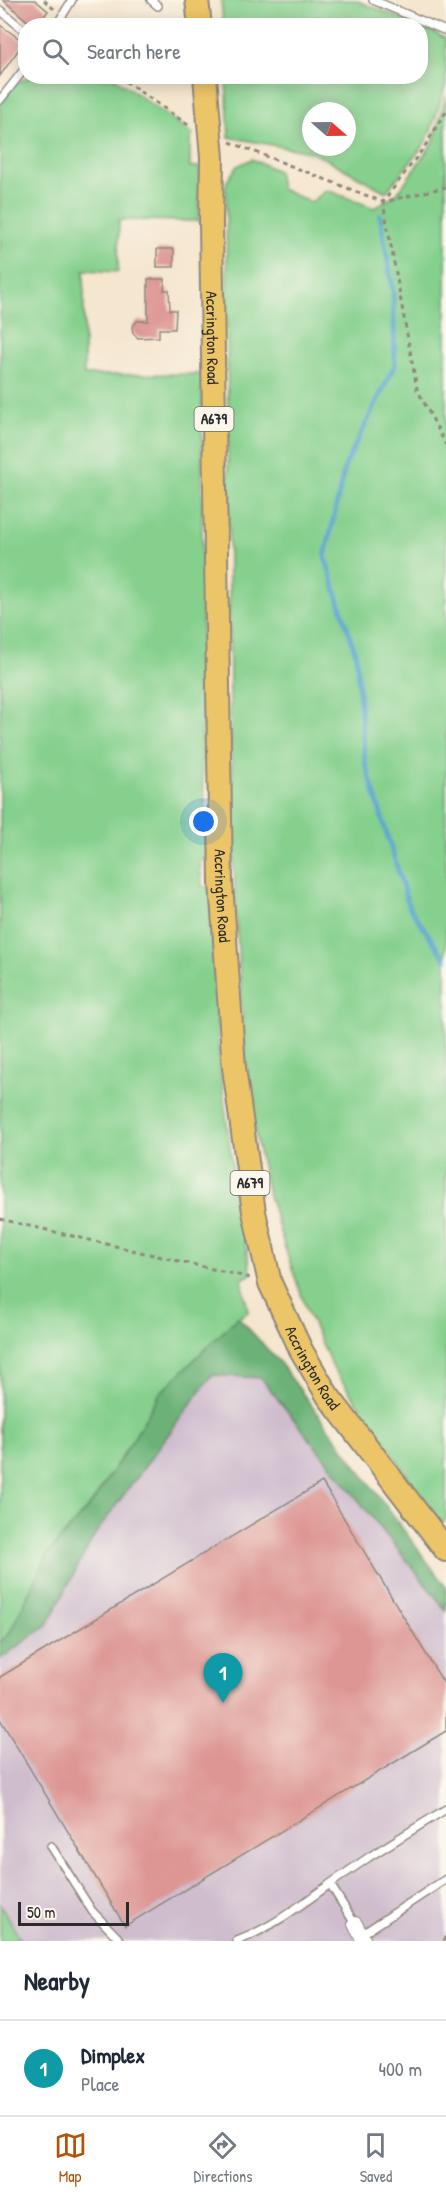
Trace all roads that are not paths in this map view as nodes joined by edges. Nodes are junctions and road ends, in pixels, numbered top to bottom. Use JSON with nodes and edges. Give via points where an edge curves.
{"nodes":[{"id":1,"x":72,"y":0,"type":"edge"},
{"id":2,"x":152,"y":0,"type":"edge"},
{"id":3,"x":197,"y":0,"type":"edge"},
{"id":4,"x":373,"y":0,"type":"edge"},
{"id":5,"x":159,"y":6,"type":"dead end"},
{"id":6,"x":0,"y":10,"type":"edge"},
{"id":7,"x":61,"y":18,"type":"edge"},
{"id":8,"x":199,"y":18,"type":"edge"},
{"id":9,"x":415,"y":18,"type":"edge"},
{"id":10,"x":428,"y":23,"type":"edge"},
{"id":11,"x":18,"y":25,"type":"edge"},
{"id":12,"x":446,"y":31,"type":"edge"},
{"id":13,"x":18,"y":77,"type":"edge"},
{"id":14,"x":206,"y":84,"type":"edge"},
{"id":15,"x":0,"y":100,"type":"edge"},
{"id":16,"x":446,"y":1550,"type":"edge"},
{"id":17,"x":446,"y":1809,"type":"edge"},
{"id":18,"x":51,"y":1846,"type":"dead end"},
{"id":19,"x":446,"y":1879,"type":"edge"},
{"id":20,"x":330,"y":1884,"type":"junction"},
{"id":21,"x":360,"y":1934,"type":"edge"},
{"id":22,"x":121,"y":1941,"type":"edge"},
{"id":23,"x":237,"y":1941,"type":"edge"}],
"edges":[{"from":1,"to":7,"type":"lane"},
{"from":2,"to":5,"type":"lane"},
{"from":3,"to":8,"type":"main road"},
{"from":4,"to":9,"type":"lane"},
{"from":6,"to":11,"type":"lane"},
{"from":10,"to":12,"type":"lane"},
{"from":13,"to":15,"type":"lane"},
{"from":14,"to":16,"type":"main road","name":"Accrington Road","number":"A679","via":[[210,134],[221,883],[234,1068],[254,1212],[270,1284],[301,1350],[328,1396]]},
{"from":17,"to":20,"type":"lane"},
{"from":18,"to":22,"type":"lane","via":[[93,1911]]},
{"from":19,"to":21,"type":"lane"},
{"from":20,"to":21,"type":"lane"},
{"from":20,"to":23,"type":"lane"}]}
